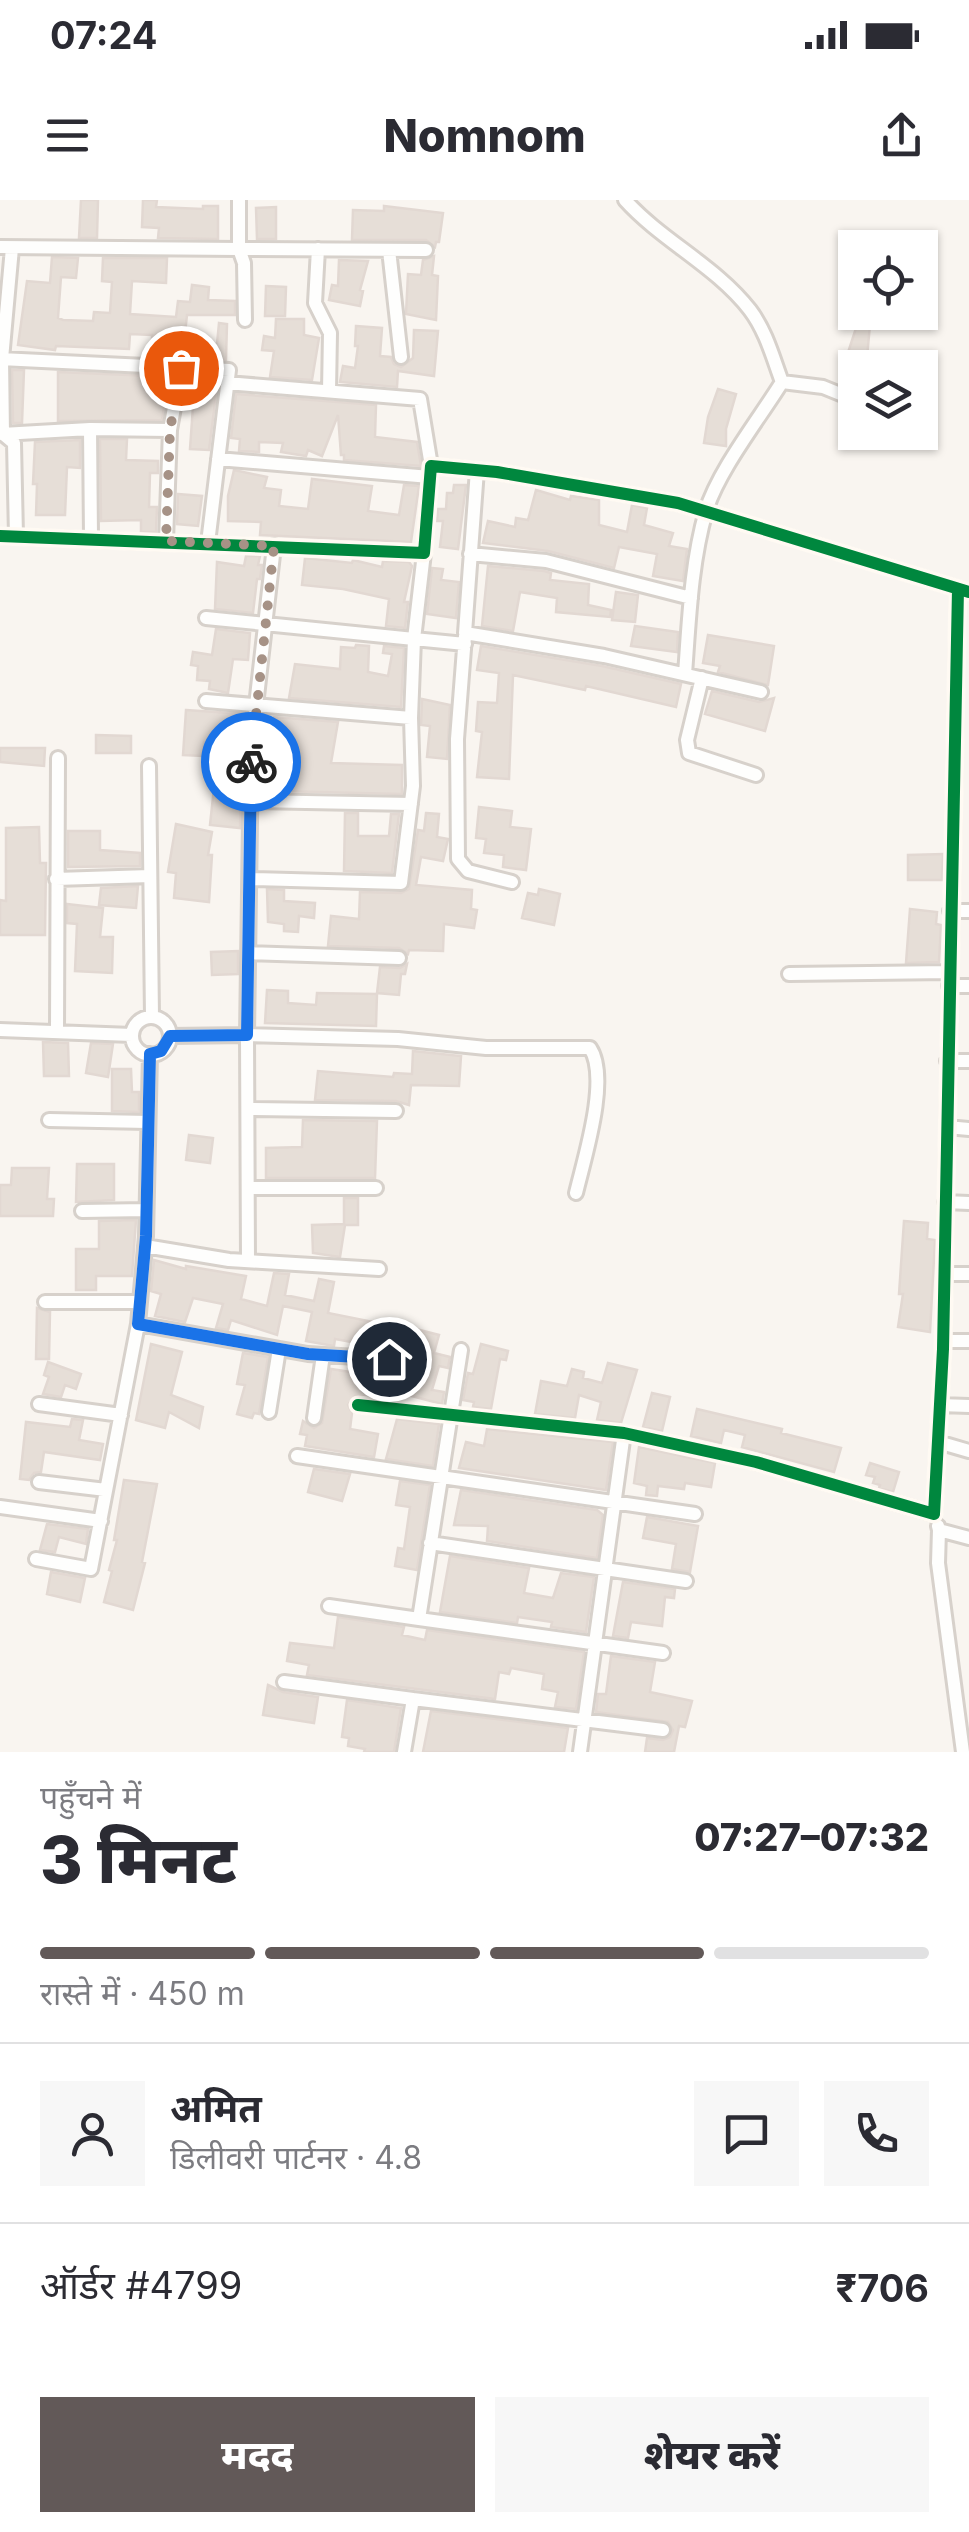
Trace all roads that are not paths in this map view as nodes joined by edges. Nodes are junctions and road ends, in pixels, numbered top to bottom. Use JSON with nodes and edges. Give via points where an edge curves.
{"nodes":[{"id":1,"x":239,"y":200,"type":"edge"},
{"id":2,"x":625,"y":200,"type":"edge"},
{"id":3,"x":6,"y":248,"type":"edge"},
{"id":4,"x":239,"y":248,"type":"junction"},
{"id":5,"x":318,"y":249,"type":"junction"},
{"id":6,"x":390,"y":250,"type":"junction"},
{"id":7,"x":426,"y":250,"type":"dead end"},
{"id":8,"x":245,"y":320,"type":"dead end"},
{"id":9,"x":401,"y":356,"type":"dead end"},
{"id":10,"x":1,"y":359,"type":"edge"},
{"id":11,"x":181,"y":368,"type":"junction"},
{"id":12,"x":782,"y":382,"type":"junction"},
{"id":13,"x":227,"y":383,"type":"junction"},
{"id":14,"x":328,"y":391,"type":"junction"},
{"id":15,"x":838,"y":393,"type":"edge"},
{"id":16,"x":90,"y":430,"type":"junction"},
{"id":17,"x":170,"y":430,"type":"junction"},
{"id":18,"x":1,"y":434,"type":"edge"},
{"id":19,"x":218,"y":459,"type":"junction"},
{"id":20,"x":477,"y":470,"type":"junction"},
{"id":21,"x":431,"y":471,"type":"junction"},
{"id":22,"x":706,"y":511,"type":"junction"},
{"id":23,"x":0,"y":536,"type":"edge"},
{"id":24,"x":16,"y":536,"type":"junction"},
{"id":25,"x":92,"y":538,"type":"junction"},
{"id":26,"x":166,"y":541,"type":"junction"},
{"id":27,"x":208,"y":544,"type":"junction"},
{"id":28,"x":274,"y":546,"type":"junction"},
{"id":29,"x":424,"y":553,"type":"junction"},
{"id":30,"x":470,"y":554,"type":"junction"},
{"id":31,"x":963,"y":590,"type":"edge"},
{"id":32,"x":691,"y":598,"type":"junction"},
{"id":33,"x":206,"y":618,"type":"dead end"},
{"id":34,"x":265,"y":622,"type":"junction"},
{"id":35,"x":414,"y":639,"type":"junction"},
{"id":36,"x":465,"y":639,"type":"junction"},
{"id":37,"x":686,"y":674,"type":"junction"},
{"id":38,"x":702,"y":678,"type":"junction"},
{"id":39,"x":761,"y":692,"type":"dead end"},
{"id":40,"x":206,"y":701,"type":"dead end"},
{"id":41,"x":256,"y":706,"type":"junction"},
{"id":42,"x":410,"y":718,"type":"junction"},
{"id":43,"x":58,"y":758,"type":"dead end"},
{"id":44,"x":150,"y":766,"type":"dead end"},
{"id":45,"x":756,"y":775,"type":"dead end"},
{"id":46,"x":251,"y":801,"type":"junction"},
{"id":47,"x":411,"y":804,"type":"junction"},
{"id":48,"x":150,"y":876,"type":"junction"},
{"id":49,"x":56,"y":878,"type":"junction"},
{"id":50,"x":251,"y":879,"type":"junction"},
{"id":51,"x":512,"y":882,"type":"dead end"},
{"id":52,"x":950,"y":911,"type":"junction"},
{"id":53,"x":969,"y":911,"type":"edge"},
{"id":54,"x":250,"y":953,"type":"junction"},
{"id":55,"x":399,"y":958,"type":"dead end"},
{"id":56,"x":789,"y":974,"type":"dead end"},
{"id":57,"x":949,"y":979,"type":"junction"},
{"id":58,"x":969,"y":986,"type":"edge"},
{"id":59,"x":152,"y":1017,"type":"junction"},
{"id":60,"x":0,"y":1030,"type":"edge"},
{"id":61,"x":57,"y":1032,"type":"junction"},
{"id":62,"x":132,"y":1035,"type":"junction"},
{"id":63,"x":247,"y":1035,"type":"junction"},
{"id":64,"x":170,"y":1036,"type":"junction"},
{"id":65,"x":150,"y":1054,"type":"junction"},
{"id":66,"x":948,"y":1061,"type":"junction"},
{"id":67,"x":969,"y":1061,"type":"edge"},
{"id":68,"x":248,"y":1109,"type":"junction"},
{"id":69,"x":396,"y":1111,"type":"dead end"},
{"id":70,"x":49,"y":1120,"type":"dead end"},
{"id":71,"x":148,"y":1122,"type":"junction"},
{"id":72,"x":946,"y":1128,"type":"junction"},
{"id":73,"x":969,"y":1129,"type":"edge"},
{"id":74,"x":249,"y":1188,"type":"junction"},
{"id":75,"x":376,"y":1188,"type":"dead end"},
{"id":76,"x":576,"y":1193,"type":"dead end"},
{"id":77,"x":945,"y":1202,"type":"junction"},
{"id":78,"x":969,"y":1203,"type":"edge"},
{"id":79,"x":146,"y":1210,"type":"junction"},
{"id":80,"x":82,"y":1211,"type":"dead end"},
{"id":81,"x":145,"y":1246,"type":"junction"},
{"id":82,"x":248,"y":1261,"type":"junction"},
{"id":83,"x":379,"y":1269,"type":"dead end"},
{"id":84,"x":944,"y":1274,"type":"junction"},
{"id":85,"x":969,"y":1274,"type":"edge"},
{"id":86,"x":45,"y":1302,"type":"dead end"},
{"id":87,"x":140,"y":1302,"type":"junction"},
{"id":88,"x":138,"y":1324,"type":"junction"},
{"id":89,"x":943,"y":1341,"type":"junction"},
{"id":90,"x":969,"y":1341,"type":"edge"},
{"id":91,"x":280,"y":1349,"type":"junction"},
{"id":92,"x":461,"y":1350,"type":"dead end"},
{"id":93,"x":323,"y":1354,"type":"junction"},
{"id":94,"x":40,"y":1404,"type":"dead end"},
{"id":95,"x":358,"y":1405,"type":"dead end"},
{"id":96,"x":940,"y":1405,"type":"junction"},
{"id":97,"x":969,"y":1406,"type":"edge"},
{"id":98,"x":386,"y":1408,"type":"junction"},
{"id":99,"x":269,"y":1412,"type":"dead end"},
{"id":100,"x":120,"y":1415,"type":"junction"},
{"id":101,"x":452,"y":1416,"type":"junction"},
{"id":102,"x":314,"y":1418,"type":"dead end"},
{"id":103,"x":624,"y":1433,"type":"junction"},
{"id":104,"x":938,"y":1442,"type":"junction"},
{"id":105,"x":969,"y":1451,"type":"edge"},
{"id":106,"x":297,"y":1456,"type":"dead end"},
{"id":107,"x":440,"y":1476,"type":"junction"},
{"id":108,"x":38,"y":1482,"type":"dead end"},
{"id":109,"x":106,"y":1490,"type":"junction"},
{"id":110,"x":615,"y":1501,"type":"junction"},
{"id":111,"x":0,"y":1507,"type":"edge"},
{"id":112,"x":695,"y":1514,"type":"dead end"},
{"id":113,"x":934,"y":1514,"type":"junction"},
{"id":114,"x":100,"y":1521,"type":"junction"},
{"id":115,"x":939,"y":1530,"type":"junction"},
{"id":116,"x":969,"y":1538,"type":"edge"},
{"id":117,"x":430,"y":1544,"type":"junction"},
{"id":118,"x":36,"y":1559,"type":"dead end"},
{"id":119,"x":606,"y":1567,"type":"junction"},
{"id":120,"x":686,"y":1580,"type":"dead end"},
{"id":121,"x":329,"y":1606,"type":"dead end"},
{"id":122,"x":419,"y":1618,"type":"junction"},
{"id":123,"x":596,"y":1642,"type":"junction"},
{"id":124,"x":663,"y":1652,"type":"dead end"},
{"id":125,"x":284,"y":1682,"type":"dead end"},
{"id":126,"x":413,"y":1699,"type":"junction"},
{"id":127,"x":585,"y":1720,"type":"junction"},
{"id":128,"x":663,"y":1730,"type":"dead end"},
{"id":129,"x":404,"y":1752,"type":"edge"},
{"id":130,"x":580,"y":1752,"type":"edge"},
{"id":131,"x":963,"y":1752,"type":"edge"}],
"edges":[{"from":1,"to":4,"type":"street"},
{"from":2,"to":12,"type":"street","via":[[752,311]]},
{"from":3,"to":4,"type":"street"},
{"from":3,"to":10,"type":"street"},
{"from":4,"to":5,"type":"street"},
{"from":4,"to":8,"type":"street"},
{"from":5,"to":6,"type":"street"},
{"from":5,"to":14,"type":"street","via":[[316,303],[330,334]]},
{"from":6,"to":7,"type":"street"},
{"from":6,"to":9,"type":"street"},
{"from":10,"to":11,"type":"street"},
{"from":10,"to":18,"type":"street"},
{"from":11,"to":13,"type":"street","via":[[229,370]]},
{"from":11,"to":17,"type":"street"},
{"from":12,"to":15,"type":"street"},
{"from":12,"to":22,"type":"street"},
{"from":13,"to":14,"type":"street"},
{"from":13,"to":19,"type":"street"},
{"from":14,"to":21,"type":"street","via":[[420,398]]},
{"from":16,"to":17,"type":"street"},
{"from":16,"to":18,"type":"street"},
{"from":16,"to":25,"type":"street"},
{"from":17,"to":26,"type":"street"},
{"from":18,"to":24,"type":"street","via":[[14,443]]},
{"from":19,"to":21,"type":"street"},
{"from":19,"to":27,"type":"street"},
{"from":20,"to":21,"type":"street"},
{"from":20,"to":22,"type":"street"},
{"from":20,"to":30,"type":"street"},
{"from":21,"to":29,"type":"street"},
{"from":22,"to":31,"type":"street"},
{"from":22,"to":32,"type":"street"},
{"from":23,"to":24,"type":"street"},
{"from":24,"to":25,"type":"street"},
{"from":25,"to":26,"type":"street"},
{"from":26,"to":27,"type":"street"},
{"from":27,"to":28,"type":"street"},
{"from":28,"to":29,"type":"street"},
{"from":28,"to":34,"type":"street"},
{"from":29,"to":35,"type":"street"},
{"from":30,"to":32,"type":"street","via":[[546,562]]},
{"from":30,"to":36,"type":"street"},
{"from":31,"to":52,"type":"street"},
{"from":32,"to":37,"type":"street"},
{"from":33,"to":34,"type":"street"},
{"from":34,"to":35,"type":"street"},
{"from":34,"to":41,"type":"street"},
{"from":35,"to":36,"type":"street"},
{"from":35,"to":42,"type":"street"},
{"from":36,"to":37,"type":"street"},
{"from":36,"to":51,"type":"street","via":[[458,859],[468,872]]},
{"from":37,"to":38,"type":"street"},
{"from":38,"to":39,"type":"street"},
{"from":38,"to":45,"type":"street","via":[[689,753]]},
{"from":40,"to":41,"type":"street"},
{"from":41,"to":42,"type":"street"},
{"from":41,"to":46,"type":"street"},
{"from":42,"to":47,"type":"street"},
{"from":43,"to":49,"type":"street"},
{"from":44,"to":48,"type":"street"},
{"from":46,"to":47,"type":"street"},
{"from":46,"to":50,"type":"street"},
{"from":47,"to":50,"type":"street","via":[[401,883]]},
{"from":48,"to":49,"type":"street"},
{"from":48,"to":59,"type":"street"},
{"from":49,"to":61,"type":"street"},
{"from":50,"to":54,"type":"street"},
{"from":52,"to":53,"type":"street"},
{"from":52,"to":57,"type":"street"},
{"from":54,"to":55,"type":"street"},
{"from":54,"to":63,"type":"street"},
{"from":56,"to":57,"type":"street"},
{"from":57,"to":58,"type":"street"},
{"from":57,"to":66,"type":"street"},
{"from":59,"to":62,"type":"street","via":[[140,1020]]},
{"from":59,"to":64,"type":"street"},
{"from":60,"to":61,"type":"street"},
{"from":61,"to":62,"type":"street"},
{"from":62,"to":65,"type":"street","via":[[135,1046]]},
{"from":63,"to":64,"type":"street"},
{"from":63,"to":68,"type":"street"},
{"from":63,"to":76,"type":"street","via":[[590,1048],[597,1066],[595,1103]]},
{"from":64,"to":65,"type":"street","via":[[161,1051]]},
{"from":65,"to":71,"type":"street"},
{"from":66,"to":67,"type":"street"},
{"from":66,"to":72,"type":"street"},
{"from":68,"to":69,"type":"street"},
{"from":68,"to":74,"type":"street"},
{"from":70,"to":71,"type":"street"},
{"from":71,"to":79,"type":"street"},
{"from":72,"to":73,"type":"street"},
{"from":72,"to":77,"type":"street"},
{"from":74,"to":75,"type":"street"},
{"from":74,"to":82,"type":"street"},
{"from":77,"to":78,"type":"street"},
{"from":77,"to":84,"type":"street"},
{"from":79,"to":80,"type":"street"},
{"from":79,"to":81,"type":"street"},
{"from":81,"to":82,"type":"street"},
{"from":81,"to":87,"type":"street"},
{"from":82,"to":83,"type":"street"},
{"from":84,"to":85,"type":"street"},
{"from":84,"to":89,"type":"street"},
{"from":86,"to":87,"type":"street"},
{"from":87,"to":88,"type":"street"},
{"from":88,"to":91,"type":"street"},
{"from":88,"to":100,"type":"street"},
{"from":89,"to":90,"type":"street"},
{"from":89,"to":96,"type":"street"},
{"from":91,"to":93,"type":"street"},
{"from":91,"to":99,"type":"street"},
{"from":92,"to":101,"type":"street"},
{"from":93,"to":98,"type":"street","via":[[389,1359]]},
{"from":93,"to":102,"type":"street"},
{"from":94,"to":100,"type":"street"},
{"from":95,"to":98,"type":"street"},
{"from":96,"to":97,"type":"street"},
{"from":96,"to":104,"type":"street"},
{"from":98,"to":101,"type":"street"},
{"from":100,"to":109,"type":"street"},
{"from":101,"to":103,"type":"street"},
{"from":101,"to":107,"type":"street"},
{"from":103,"to":110,"type":"street"},
{"from":103,"to":113,"type":"street","via":[[756,1462]]},
{"from":104,"to":105,"type":"street"},
{"from":104,"to":113,"type":"street"},
{"from":106,"to":107,"type":"street"},
{"from":107,"to":110,"type":"street"},
{"from":107,"to":117,"type":"street"},
{"from":108,"to":109,"type":"street"},
{"from":109,"to":114,"type":"street"},
{"from":110,"to":112,"type":"street"},
{"from":110,"to":119,"type":"street"},
{"from":111,"to":114,"type":"street"},
{"from":113,"to":115,"type":"street"},
{"from":114,"to":118,"type":"street","via":[[91,1569]]},
{"from":115,"to":116,"type":"street"},
{"from":115,"to":131,"type":"street"},
{"from":117,"to":119,"type":"street"},
{"from":117,"to":122,"type":"street"},
{"from":119,"to":120,"type":"street"},
{"from":119,"to":123,"type":"street"},
{"from":121,"to":122,"type":"street"},
{"from":122,"to":123,"type":"street"},
{"from":123,"to":124,"type":"street"},
{"from":123,"to":127,"type":"street"},
{"from":125,"to":126,"type":"street"},
{"from":126,"to":127,"type":"street"},
{"from":126,"to":129,"type":"street"},
{"from":127,"to":128,"type":"street"},
{"from":127,"to":130,"type":"street"}]}
